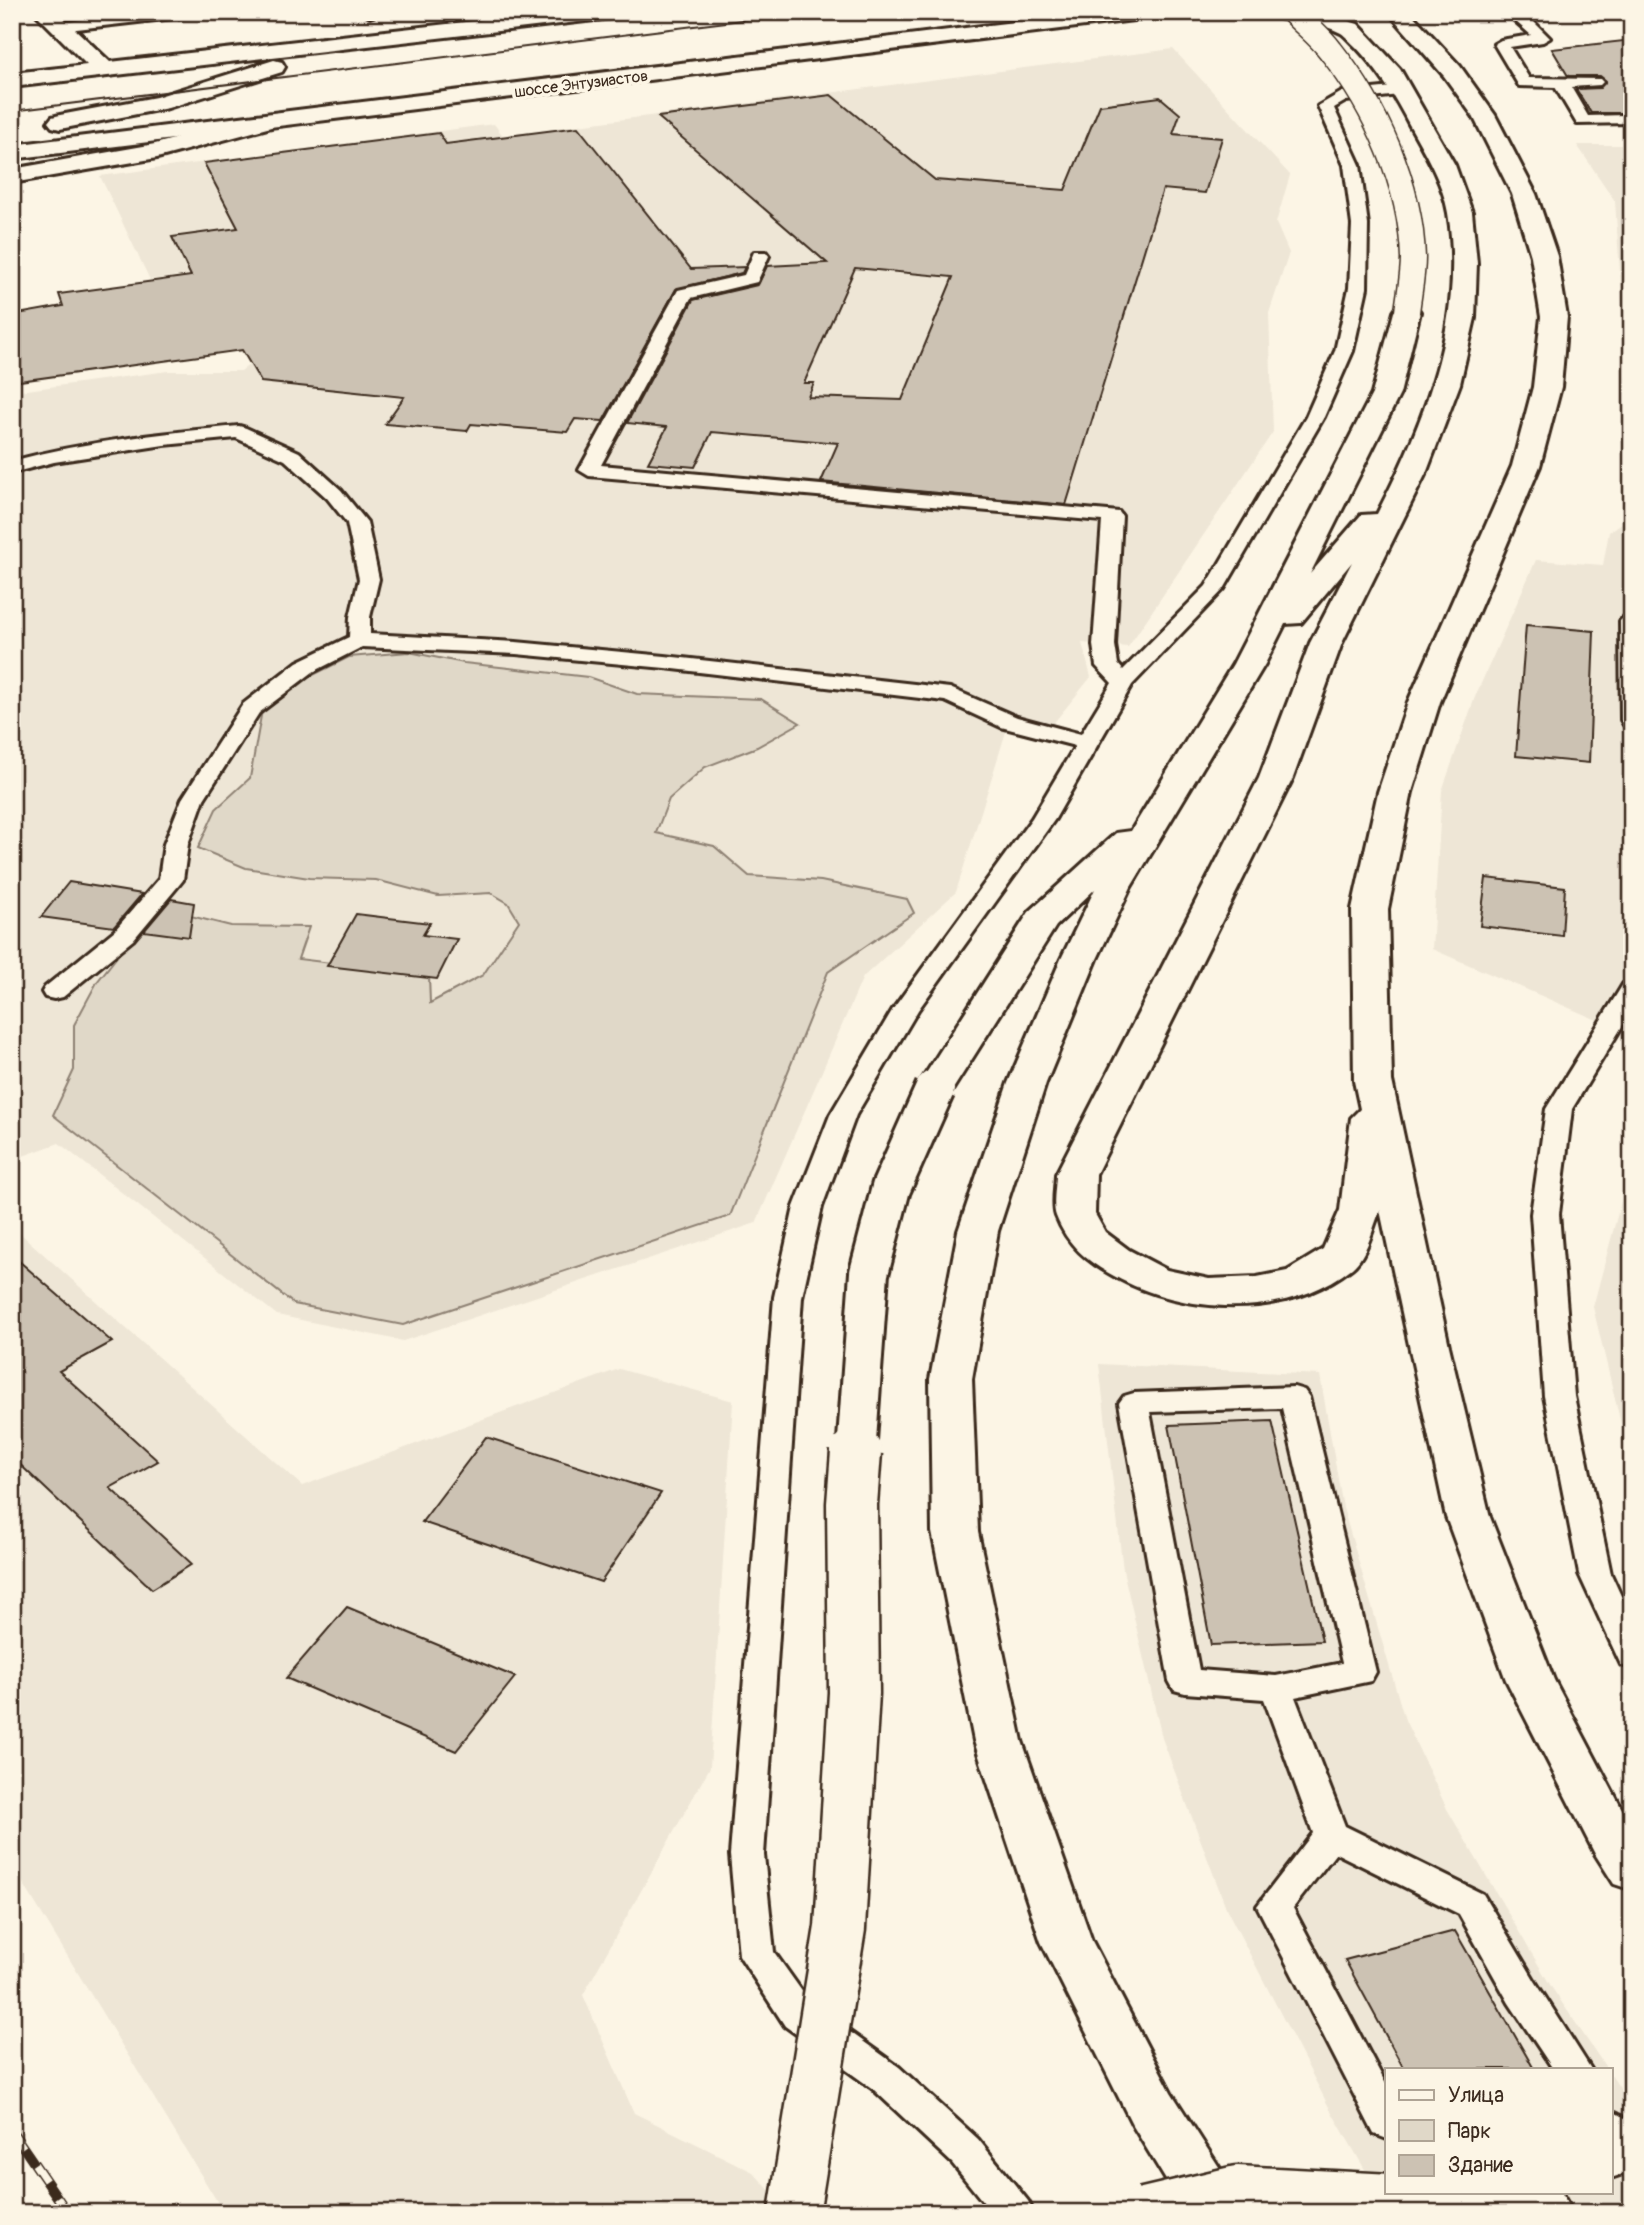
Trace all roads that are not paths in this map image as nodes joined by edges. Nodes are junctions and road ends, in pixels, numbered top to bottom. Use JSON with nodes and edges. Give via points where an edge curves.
{"nodes":[{"id":1,"x":191,"y":12,"type":"edge"},
{"id":2,"x":377,"y":12,"type":"edge"},
{"id":3,"x":612,"y":12,"type":"edge"},
{"id":4,"x":1150,"y":12,"type":"edge"},
{"id":5,"x":1281,"y":12,"type":"edge"},
{"id":6,"x":1293,"y":12,"type":"edge"},
{"id":7,"x":1398,"y":12,"type":"edge"},
{"id":8,"x":1517,"y":12,"type":"edge"},
{"id":9,"x":370,"y":13,"type":"edge"},
{"id":10,"x":52,"y":20,"type":"edge"},
{"id":11,"x":406,"y":36,"type":"junction"},
{"id":12,"x":105,"y":70,"type":"junction"},
{"id":13,"x":12,"y":80,"type":"edge"},
{"id":14,"x":1560,"y":82,"type":"junction"},
{"id":15,"x":1595,"y":82,"type":"dead end"},
{"id":16,"x":1403,"y":91,"type":"junction"},
{"id":17,"x":239,"y":100,"type":"dead end"},
{"id":18,"x":1625,"y":120,"type":"dead end"},
{"id":19,"x":60,"y":122,"type":"junction"},
{"id":20,"x":264,"y":122,"type":"junction"},
{"id":21,"x":36,"y":125,"type":"dead end"},
{"id":22,"x":12,"y":152,"type":"edge"},
{"id":23,"x":12,"y":176,"type":"edge"},
{"id":24,"x":760,"y":256,"type":"dead end"},
{"id":25,"x":12,"y":467,"type":"edge"},
{"id":26,"x":1413,"y":471,"type":"junction"},
{"id":27,"x":1631,"y":621,"type":"edge"},
{"id":28,"x":359,"y":640,"type":"junction"},
{"id":29,"x":1250,"y":664,"type":"junction"},
{"id":30,"x":1123,"y":682,"type":"junction"},
{"id":31,"x":1632,"y":720,"type":"edge"},
{"id":32,"x":1086,"y":742,"type":"junction"},
{"id":33,"x":1165,"y":805,"type":"junction"},
{"id":34,"x":1632,"y":989,"type":"edge"},
{"id":35,"x":54,"y":992,"type":"dead end"},
{"id":36,"x":1373,"y":1081,"type":"junction"},
{"id":37,"x":1632,"y":1656,"type":"edge"},
{"id":38,"x":1276,"y":1688,"type":"junction"},
{"id":39,"x":1331,"y":1835,"type":"junction"},
{"id":40,"x":1632,"y":1870,"type":"edge"},
{"id":41,"x":1572,"y":2068,"type":"edge"},
{"id":42,"x":1385,"y":2119,"type":"edge"},
{"id":43,"x":1612,"y":2129,"type":"edge"},
{"id":44,"x":1612,"y":2162,"type":"edge"},
{"id":45,"x":1423,"y":2194,"type":"edge"},
{"id":46,"x":1517,"y":2194,"type":"edge"},
{"id":47,"x":1540,"y":2194,"type":"edge"},
{"id":48,"x":794,"y":2213,"type":"edge"},
{"id":49,"x":1015,"y":2213,"type":"edge"},
{"id":50,"x":1144,"y":2213,"type":"edge"},
{"id":51,"x":1217,"y":2213,"type":"edge"},
{"id":52,"x":1433,"y":2213,"type":"edge"},
{"id":53,"x":1452,"y":2213,"type":"edge"},
{"id":54,"x":1554,"y":2213,"type":"edge"}],
"edges":[{"from":1,"to":10,"type":"lane"},
{"from":2,"to":9,"type":"lane"},
{"from":3,"to":11,"type":"main road"},
{"from":4,"to":20,"type":"main road","name":"шоссе Энтузиастов"},
{"from":5,"to":16,"type":"main road","via":[[1350,29],[1390,69]]},
{"from":6,"to":29,"type":"main road","bridge":true,"via":[[1330,50],[1364,102],[1391,158],[1406,208],[1413,258],[1407,312],[1386,394]]},
{"from":7,"to":36,"type":"main road","via":[[1452,71],[1484,115],[1524,194],[1544,256],[1554,317],[1547,387],[1526,466],[1424,702],[1395,792],[1370,909]]},
{"from":8,"to":14,"type":"lane","via":[[1544,38],[1501,44],[1524,83]]},
{"from":10,"to":12,"type":"main road"},
{"from":11,"to":12,"type":"main road"},
{"from":11,"to":19,"type":"main road","via":[[309,56],[160,103]]},
{"from":12,"to":13,"type":"main road"},
{"from":14,"to":15,"type":"lane"},
{"from":14,"to":18,"type":"lane","via":[[1583,121]]},
{"from":16,"to":26,"type":"main road","via":[[1443,165],[1460,212],[1464,262],[1462,318],[1446,384]]},
{"from":16,"to":30,"type":"lane","via":[[1342,97],[1326,106],[1352,165],[1360,225],[1358,288],[1343,351],[1315,417],[1214,589]]},
{"from":17,"to":19,"type":"main road"},
{"from":19,"to":21,"type":"main road"},
{"from":20,"to":22,"type":"main road","name":"шоссе Энтузиастов"},
{"from":20,"to":23,"type":"main road","via":[[157,151]]},
{"from":24,"to":30,"type":"lane","via":[[751,278],[684,294],[589,470],[1112,516],[1104,645],[1107,666]]},
{"from":25,"to":28,"type":"lane","via":[[52,456],[239,432],[292,456],[358,522],[369,579]]},
{"from":26,"to":29,"type":"main road"},
{"from":26,"to":36,"type":"main road","via":[[1326,643],[1276,778],[1076,1174],[1075,1214],[1089,1240],[1154,1280],[1209,1293],[1257,1291],[1299,1282],[1340,1256],[1360,1210]]},
{"from":27,"to":31,"type":"lane"},
{"from":28,"to":32,"type":"lane","via":[[516,648],[950,695],[1009,722]]},
{"from":28,"to":35,"type":"lane","via":[[305,667],[251,709],[193,799],[176,845],[171,880],[124,935]]},
{"from":29,"to":33,"type":"main road"},
{"from":30,"to":32,"type":"lane"},
{"from":32,"to":49,"type":"lane","via":[[1042,819],[906,1009],[843,1115],[808,1207],[788,1297],[747,1855],[757,1955],[798,2015],[886,2078],[965,2151]]},
{"from":33,"to":48,"type":"main road","bridge":true,"via":[[1042,920],[935,1089],[891,1188],[869,1273],[852,1504],[854,1693],[840,1928]]},
{"from":33,"to":51,"type":"main road","via":[[1114,887],[1079,959],[1027,1083],[978,1231],[951,1379],[955,1532],[998,1741],[1067,1942],[1152,2109]]},
{"from":34,"to":37,"type":"lane","via":[[1559,1109],[1545,1214],[1559,1396],[1595,1574]]},
{"from":36,"to":40,"type":"main road","via":[[1468,1517],[1530,1680]]},
{"from":38,"to":38,"type":"lane","via":[[1360,1672],[1294,1397],[1134,1403],[1185,1681]]},
{"from":38,"to":39,"type":"lane"},
{"from":39,"to":41,"type":"lane","via":[[1471,1905]]},
{"from":39,"to":42,"type":"lane","via":[[1274,1906]]},
{"from":43,"to":44,"type":"lane","via":[[1629,2156]]},
{"from":45,"to":52,"type":"lane"},
{"from":46,"to":53,"type":"lane"},
{"from":47,"to":54,"type":"lane"},
{"from":50,"to":53,"type":"main road","bridge":true,"via":[[1237,2191],[1410,2200]]}]}
